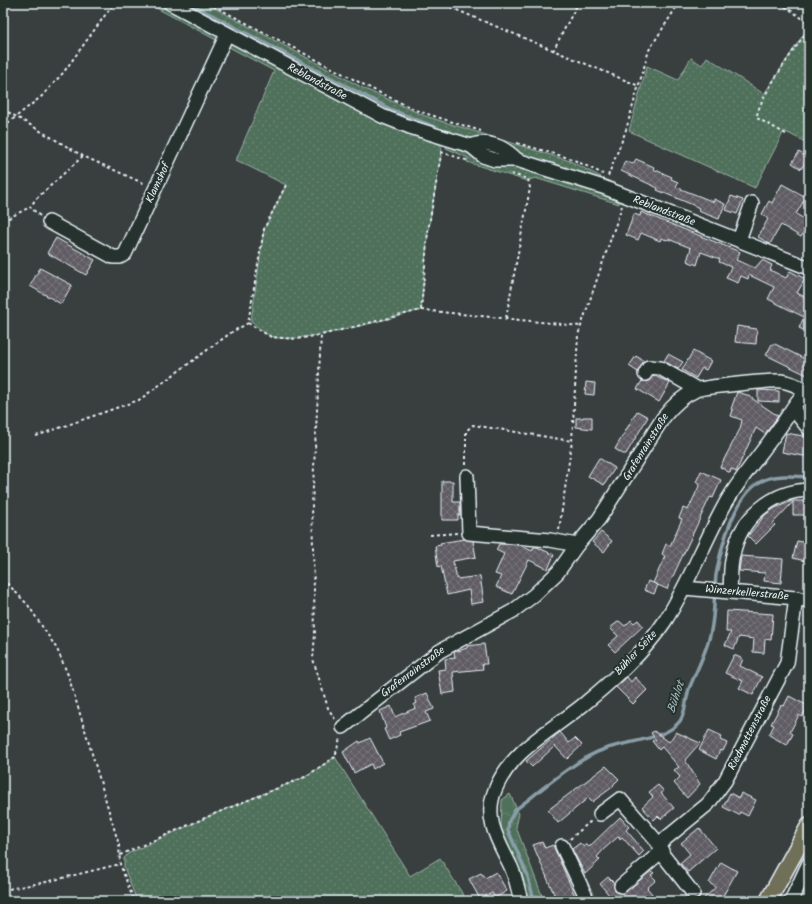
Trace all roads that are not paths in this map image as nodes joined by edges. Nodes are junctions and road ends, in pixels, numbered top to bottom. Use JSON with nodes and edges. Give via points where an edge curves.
{"nodes":[{"id":1,"x":170,"y":3,"type":"edge"},
{"id":2,"x":227,"y":34,"type":"junction"},
{"id":3,"x":752,"y":203,"type":"dead end"},
{"id":4,"x":49,"y":222,"type":"road end"},
{"id":5,"x":739,"y":240,"type":"junction"},
{"id":6,"x":809,"y":268,"type":"edge"},
{"id":7,"x":645,"y":374,"type":"dead end"},
{"id":8,"x":697,"y":389,"type":"junction"},
{"id":9,"x":808,"y":391,"type":"edge"},
{"id":10,"x":792,"y":409,"type":"junction"},
{"id":11,"x":809,"y":429,"type":"edge"},
{"id":12,"x":467,"y":476,"type":"road end"},
{"id":13,"x":809,"y":490,"type":"edge"},
{"id":14,"x":577,"y":545,"type":"junction"},
{"id":15,"x":684,"y":588,"type":"junction"},
{"id":16,"x":726,"y":591,"type":"junction"},
{"id":17,"x":796,"y":598,"type":"junction"},
{"id":18,"x":809,"y":600,"type":"edge"},
{"id":19,"x":342,"y":727,"type":"road end"},
{"id":20,"x":600,"y":814,"type":"road end"},
{"id":21,"x":809,"y":826,"type":"edge"},
{"id":22,"x":562,"y":846,"type":"road end"},
{"id":23,"x":660,"y":847,"type":"junction"},
{"id":24,"x":809,"y":863,"type":"edge"},
{"id":25,"x":780,"y":881,"type":"junction"},
{"id":26,"x":621,"y":886,"type":"dead end"},
{"id":27,"x":693,"y":893,"type":"dead end"},
{"id":28,"x":521,"y":901,"type":"edge"},
{"id":29,"x":588,"y":901,"type":"edge"},
{"id":30,"x":768,"y":901,"type":"edge"},
{"id":31,"x":774,"y":901,"type":"edge"},
{"id":32,"x":791,"y":901,"type":"edge"}],
"edges":[{"from":1,"to":2,"type":"street","name":"Reblandstraße"},
{"from":2,"to":4,"type":"street","name":"Klamshof","via":[[125,254],[113,257]]},
{"from":2,"to":5,"type":"street","name":"Reblandstraße","via":[[382,116],[471,146],[483,156],[495,160],[517,160],[625,196]]},
{"from":3,"to":5,"type":"street"},
{"from":5,"to":6,"type":"street","name":"Reblandstraße"},
{"from":7,"to":8,"type":"street","via":[[649,367],[660,368]]},
{"from":8,"to":9,"type":"street","name":"Grafenrainstraße","via":[[780,381],[795,384]]},
{"from":8,"to":14,"type":"street","name":"Grafenrainstraße","via":[[671,407],[606,508]]},
{"from":9,"to":10,"type":"street","name":"Bühler Seite"},
{"from":10,"to":11,"type":"street"},
{"from":10,"to":15,"type":"street","name":"Bühler Seite","via":[[723,507]]},
{"from":12,"to":14,"type":"street","via":[[469,533]]},
{"from":13,"to":16,"type":"street","via":[[783,494],[770,501],[745,525],[736,542]]},
{"from":14,"to":19,"type":"street","name":"Grafenrainstraße","via":[[558,572],[514,611],[440,652]]},
{"from":15,"to":16,"type":"street","name":"Winzerkellerstraße"},
{"from":15,"to":28,"type":"street","name":"Bühler Seite","via":[[651,640],[582,705],[521,751],[494,790],[490,812],[492,827],[512,869]]},
{"from":16,"to":17,"type":"street","name":"Winzerkellerstraße"},
{"from":17,"to":18,"type":"street","name":"Winzerkellerstraße"},
{"from":17,"to":23,"type":"street","name":"Riedmattenstraße","via":[[787,663],[725,781],[708,804]]},
{"from":20,"to":23,"type":"street","via":[[620,799]]},
{"from":21,"to":25,"type":"main road"},
{"from":22,"to":29,"type":"street"},
{"from":23,"to":26,"type":"street","name":"Riedmattenstraße"},
{"from":23,"to":27,"type":"street","via":[[663,855]]},
{"from":24,"to":32,"type":"street"},
{"from":25,"to":30,"type":"main road"},
{"from":25,"to":31,"type":"main road"}]}
